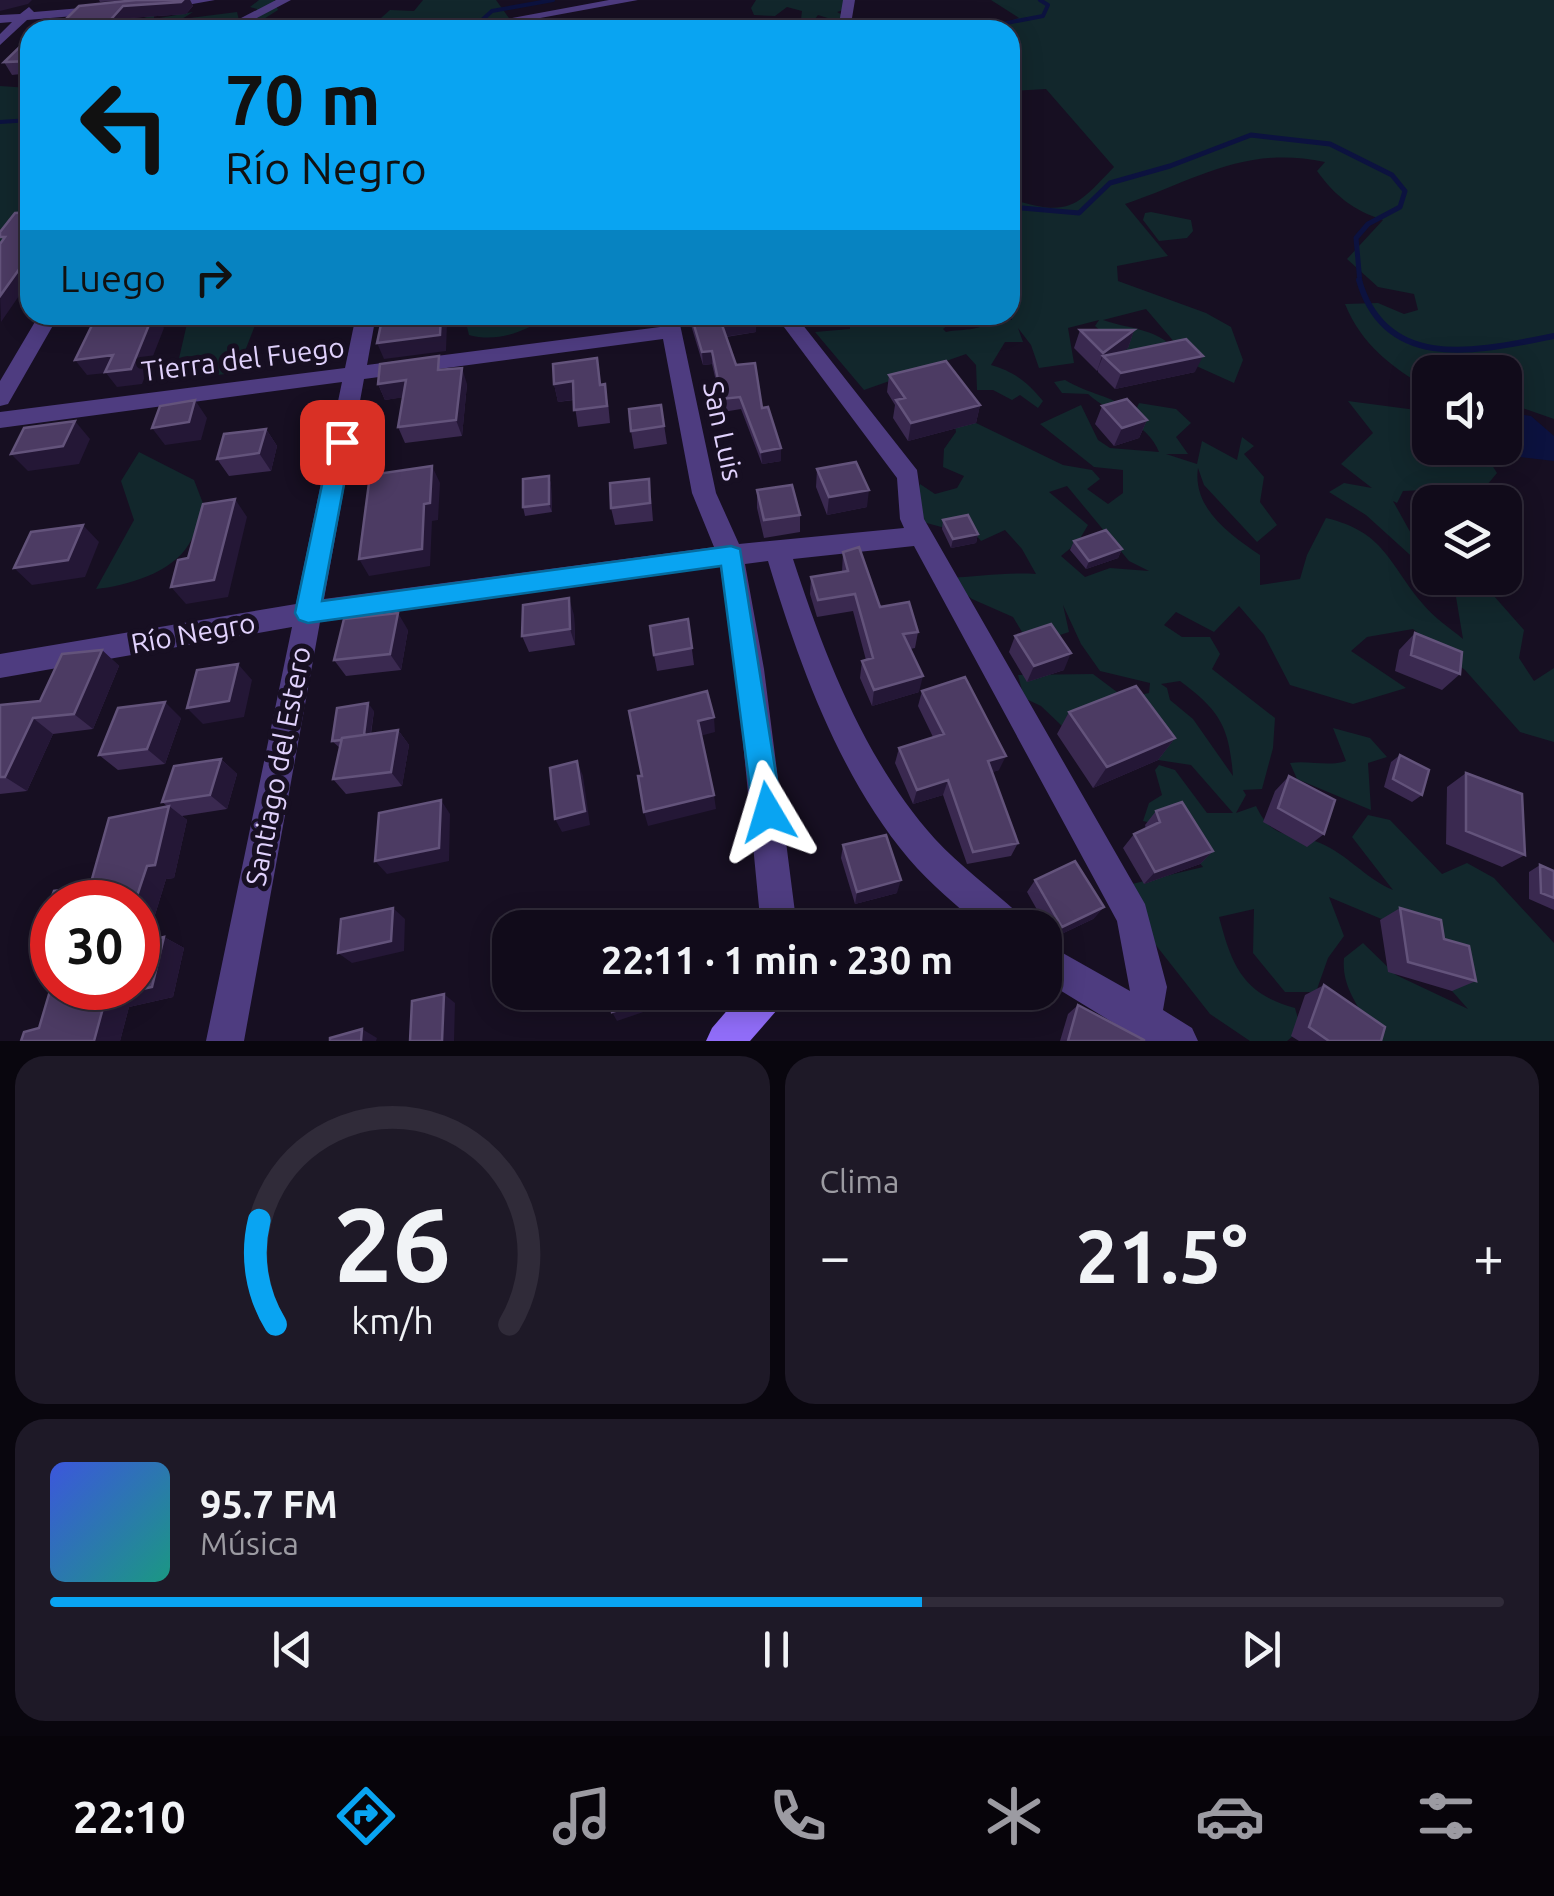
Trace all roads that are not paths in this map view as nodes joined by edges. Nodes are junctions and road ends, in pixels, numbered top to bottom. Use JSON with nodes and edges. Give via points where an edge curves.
{"nodes":[{"id":1,"x":39,"y":0,"type":"edge"},
{"id":2,"x":208,"y":0,"type":"edge"},
{"id":3,"x":285,"y":0,"type":"edge"},
{"id":4,"x":632,"y":0,"type":"edge"},
{"id":5,"x":145,"y":7,"type":"edge"},
{"id":6,"x":128,"y":8,"type":"edge"},
{"id":7,"x":23,"y":17,"type":"junction"},
{"id":8,"x":0,"y":19,"type":"edge"},
{"id":9,"x":514,"y":19,"type":"dead end"},
{"id":10,"x":20,"y":20,"type":"edge"},
{"id":11,"x":20,"y":20,"type":"edge"},
{"id":12,"x":244,"y":20,"type":"edge"},
{"id":13,"x":0,"y":41,"type":"edge"},
{"id":14,"x":42,"y":325,"type":"edge"},
{"id":15,"x":364,"y":325,"type":"edge"},
{"id":16,"x":663,"y":325,"type":"edge"},
{"id":17,"x":669,"y":325,"type":"edge"},
{"id":18,"x":794,"y":325,"type":"edge"},
{"id":19,"x":355,"y":374,"type":"junction"},
{"id":20,"x":0,"y":400,"type":"edge"},
{"id":21,"x":0,"y":420,"type":"edge"},
{"id":22,"x":921,"y":536,"type":"junction"},
{"id":23,"x":777,"y":550,"type":"junction"},
{"id":24,"x":731,"y":555,"type":"junction"},
{"id":25,"x":308,"y":613,"type":"junction"},
{"id":26,"x":0,"y":666,"type":"edge"},
{"id":27,"x":777,"y":910,"type":"edge"},
{"id":28,"x":990,"y":910,"type":"edge"},
{"id":29,"x":1062,"y":970,"type":"edge"},
{"id":30,"x":751,"y":1010,"type":"edge"},
{"id":31,"x":1143,"y":1019,"type":"junction"},
{"id":32,"x":224,"y":1041,"type":"edge"},
{"id":33,"x":725,"y":1041,"type":"edge"},
{"id":34,"x":1179,"y":1041,"type":"edge"}],
"edges":[{"from":1,"to":7,"type":"street"},
{"from":2,"to":5,"type":"street"},
{"from":3,"to":12,"type":"street"},
{"from":4,"to":9,"type":"street"},
{"from":6,"to":7,"type":"street"},
{"from":7,"to":8,"type":"street"},
{"from":7,"to":10,"type":"street"},
{"from":11,"to":13,"type":"street"},
{"from":14,"to":20,"type":"street"},
{"from":15,"to":19,"type":"street","name":"Santiago del Estero"},
{"from":16,"to":19,"type":"street","name":"Tierra del Fuego"},
{"from":17,"to":24,"type":"street","name":"San Luis","via":[[704,493]]},
{"from":18,"to":22,"type":"street","via":[[909,476],[912,519]]},
{"from":19,"to":21,"type":"street","name":"Tierra del Fuego"},
{"from":19,"to":25,"type":"street","name":"Santiago del Estero"},
{"from":22,"to":23,"type":"street","name":"Río Negro"},
{"from":22,"to":31,"type":"street","via":[[1133,916],[1148,988]]},
{"from":23,"to":24,"type":"street","name":"Río Negro"},
{"from":23,"to":28,"type":"street","via":[[802,631],[869,773],[916,842]]},
{"from":24,"to":25,"type":"street","name":"Río Negro"},
{"from":24,"to":27,"type":"street","name":"San Luis"},
{"from":25,"to":26,"type":"street","name":"Río Negro"},
{"from":25,"to":32,"type":"street","name":"Santiago del Estero"},
{"from":29,"to":31,"type":"street"},
{"from":30,"to":33,"type":"street"},
{"from":31,"to":34,"type":"street"}]}
